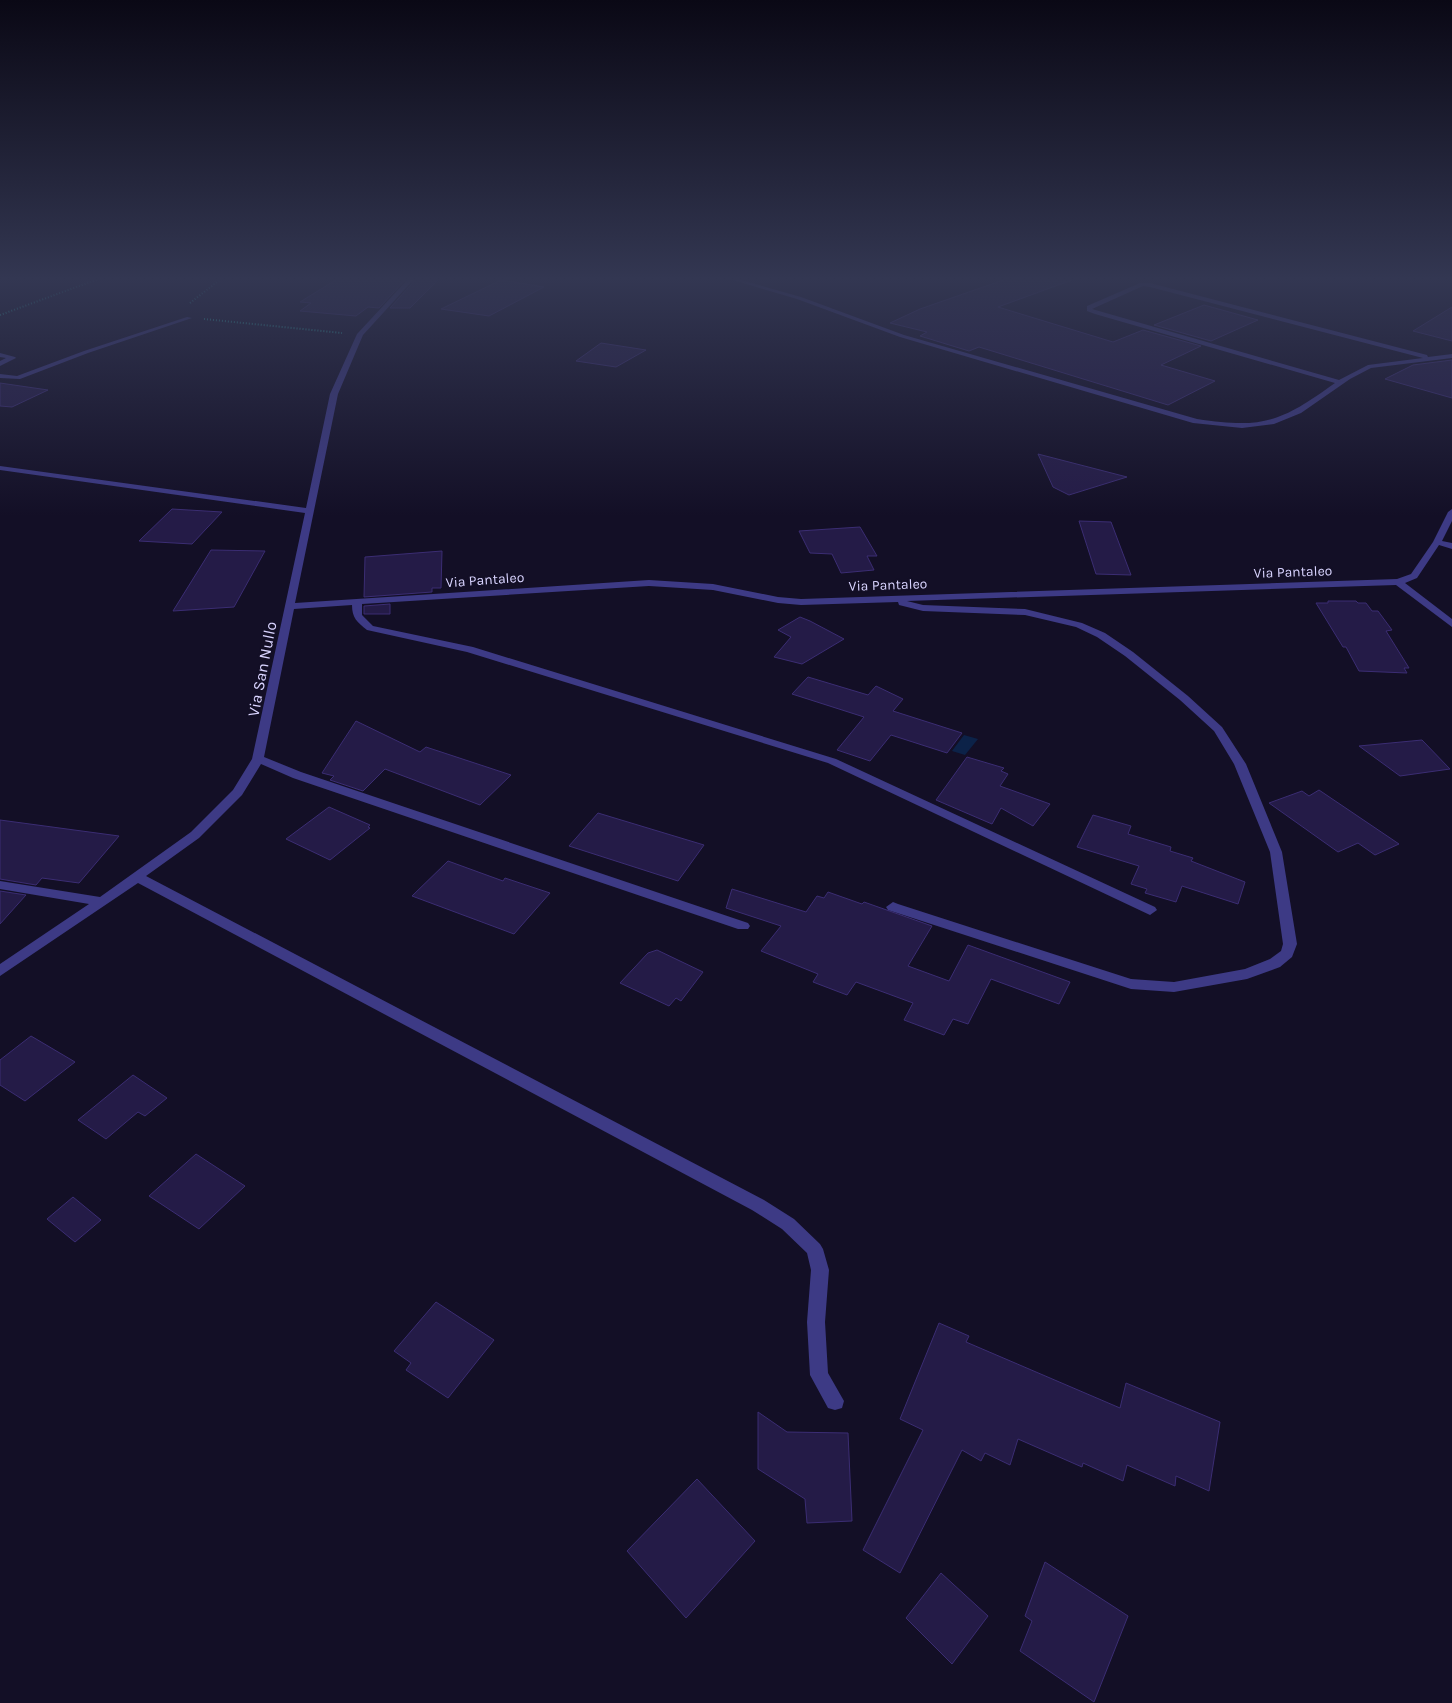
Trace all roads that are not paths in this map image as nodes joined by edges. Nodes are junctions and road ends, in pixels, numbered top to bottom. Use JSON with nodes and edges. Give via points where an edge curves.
{"nodes":[{"id":1,"x":11,"y":357,"type":"edge"},
{"id":2,"x":73,"y":357,"type":"edge"},
{"id":3,"x":350,"y":357,"type":"edge"},
{"id":4,"x":976,"y":357,"type":"edge"},
{"id":5,"x":1252,"y":357,"type":"edge"},
{"id":6,"x":1427,"y":357,"type":"edge"},
{"id":7,"x":1443,"y":357,"type":"edge"},
{"id":8,"x":1433,"y":359,"type":"junction"},
{"id":9,"x":0,"y":364,"type":"edge"},
{"id":10,"x":0,"y":376,"type":"edge"},
{"id":11,"x":1341,"y":383,"type":"junction"},
{"id":12,"x":0,"y":468,"type":"edge"},
{"id":13,"x":310,"y":511,"type":"junction"},
{"id":14,"x":1452,"y":512,"type":"edge"},
{"id":15,"x":1436,"y":542,"type":"junction"},
{"id":16,"x":1452,"y":546,"type":"edge"},
{"id":17,"x":1398,"y":582,"type":"junction"},
{"id":18,"x":890,"y":599,"type":"junction"},
{"id":19,"x":357,"y":602,"type":"junction"},
{"id":20,"x":289,"y":606,"type":"junction"},
{"id":21,"x":1452,"y":624,"type":"edge"},
{"id":22,"x":258,"y":759,"type":"junction"},
{"id":23,"x":138,"y":876,"type":"junction"},
{"id":24,"x":0,"y":885,"type":"edge"},
{"id":25,"x":102,"y":902,"type":"junction"},
{"id":26,"x":893,"y":907,"type":"dead end"},
{"id":27,"x":1150,"y":910,"type":"dead end"},
{"id":28,"x":743,"y":926,"type":"dead end"},
{"id":29,"x":0,"y":971,"type":"edge"},
{"id":30,"x":835,"y":1401,"type":"dead end"}],
"edges":[{"from":1,"to":9,"type":"street"},
{"from":2,"to":10,"type":"street","via":[[18,378]]},
{"from":3,"to":13,"type":"street","name":"Via San Nullo","via":[[334,394]]},
{"from":4,"to":11,"type":"street","via":[[1196,421],[1249,426],[1279,422],[1306,408]]},
{"from":5,"to":11,"type":"street"},
{"from":6,"to":8,"type":"street"},
{"from":7,"to":8,"type":"street"},
{"from":8,"to":11,"type":"street","via":[[1370,366]]},
{"from":12,"to":13,"type":"street"},
{"from":13,"to":20,"type":"street","name":"Via San Nullo"},
{"from":14,"to":15,"type":"street","name":"Via Pantaleo"},
{"from":15,"to":16,"type":"street"},
{"from":15,"to":17,"type":"street","name":"Via Pantaleo","via":[[1414,576]]},
{"from":17,"to":18,"type":"street","name":"Via Pantaleo"},
{"from":17,"to":21,"type":"street"},
{"from":18,"to":19,"type":"street","name":"Via Pantaleo","via":[[802,602],[713,587],[649,583]]},
{"from":18,"to":26,"type":"street","via":[[923,608],[1025,612],[1079,624],[1129,654],[1184,698],[1218,729],[1240,764],[1276,852],[1290,944],[1287,954],[1281,959],[1247,974],[1174,987],[1132,984]]},
{"from":19,"to":20,"type":"street","name":"Via Pantaleo"},
{"from":19,"to":27,"type":"street","via":[[360,620],[379,631],[469,649],[832,761]]},
{"from":20,"to":22,"type":"street","name":"Via San Nullo"},
{"from":22,"to":23,"type":"street","name":"Via San Nullo","via":[[238,792],[195,835]]},
{"from":22,"to":28,"type":"street"},
{"from":23,"to":25,"type":"street","name":"Via San Nullo"},
{"from":23,"to":30,"type":"street","via":[[758,1205],[788,1224],[814,1249],[820,1270],[816,1322],[819,1374]]},
{"from":24,"to":25,"type":"street"},
{"from":25,"to":29,"type":"street","name":"Via San Nullo"}]}
